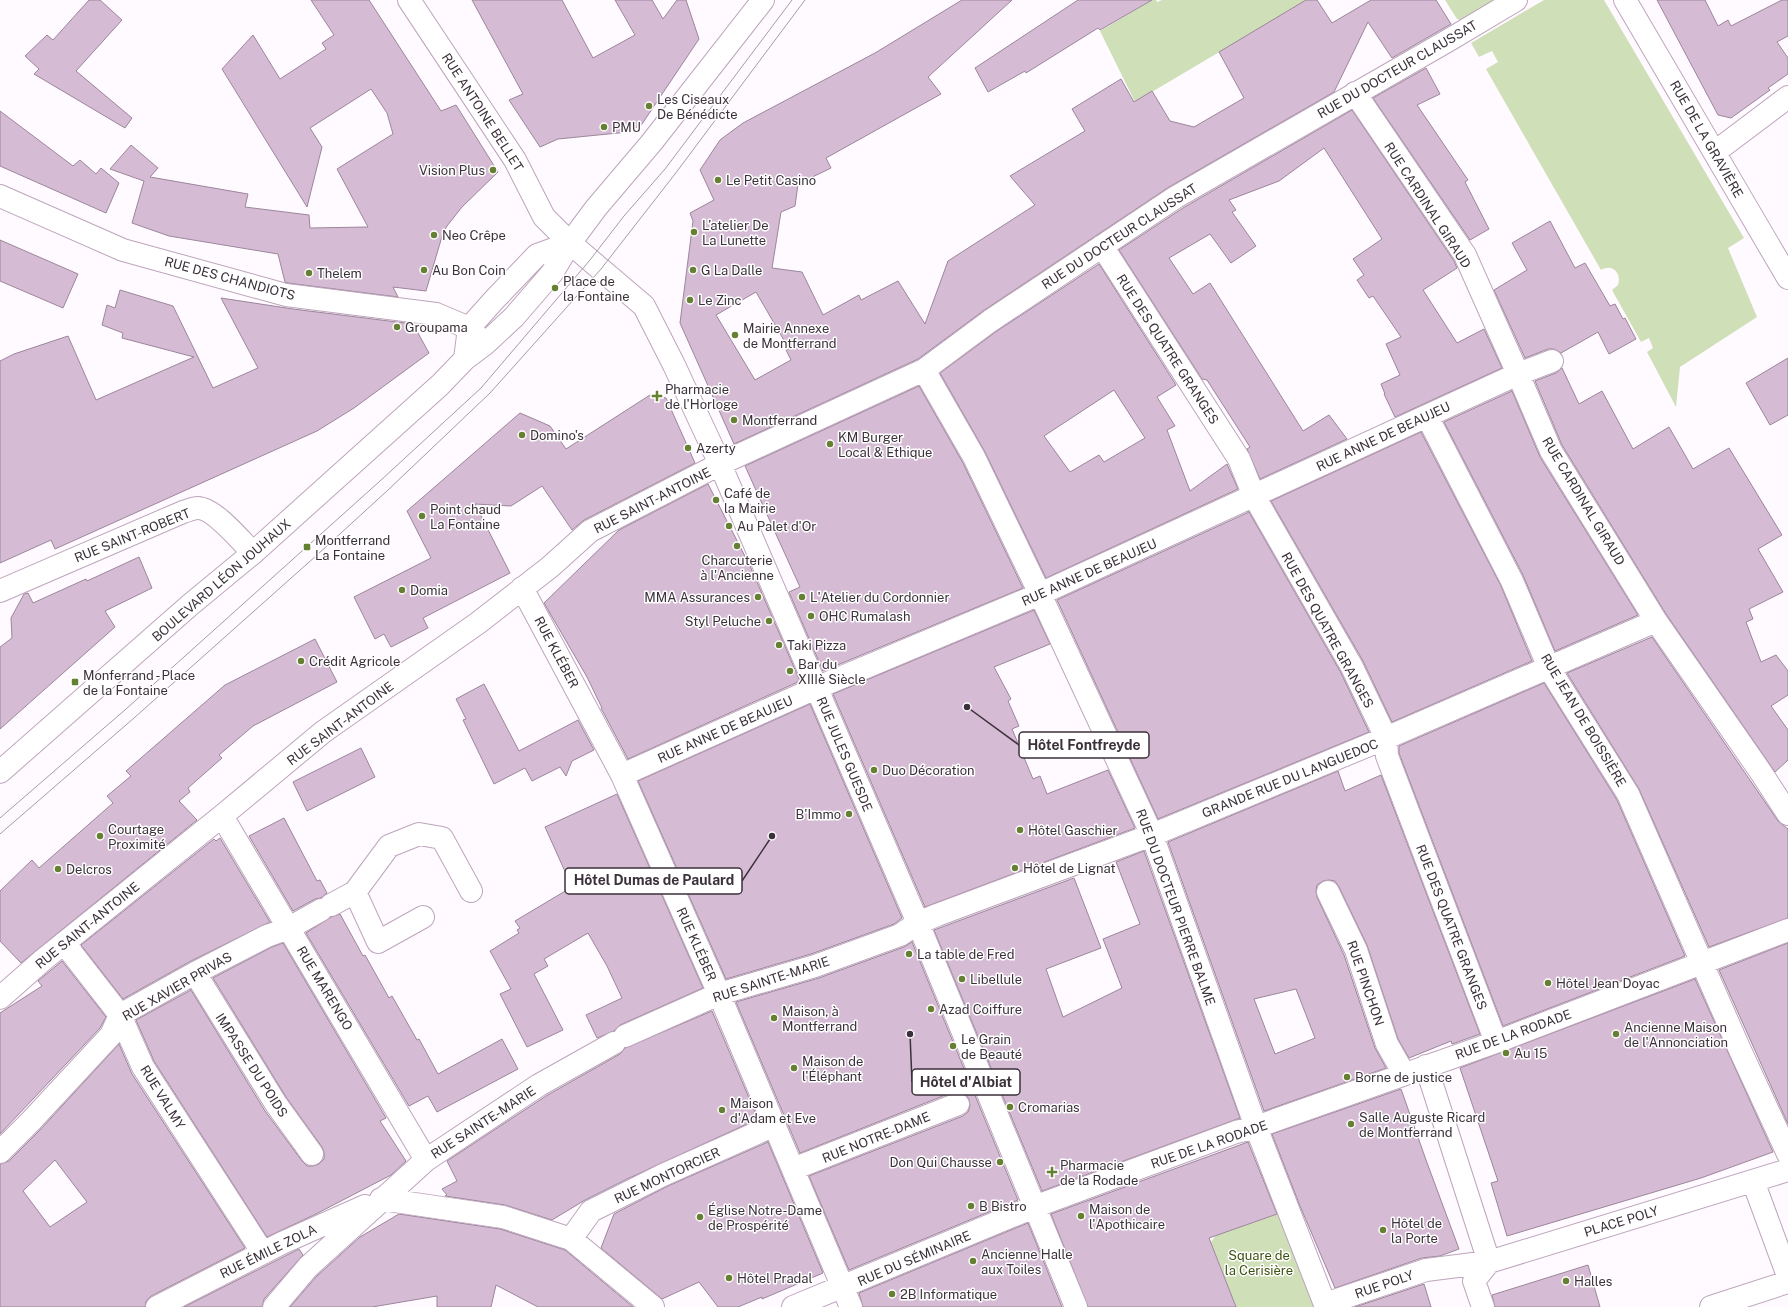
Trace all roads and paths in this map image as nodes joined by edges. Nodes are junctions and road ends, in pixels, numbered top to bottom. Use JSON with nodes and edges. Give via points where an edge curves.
{"nodes":[{"id":1,"x":409,"y":0,"type":"edge"},
{"id":2,"x":763,"y":0,"type":"edge"},
{"id":3,"x":1516,"y":0,"type":"edge"},
{"id":4,"x":1625,"y":0,"type":"edge"},
{"id":5,"x":1355,"y":93,"type":"junction"},
{"id":6,"x":1788,"y":97,"type":"edge"},
{"id":7,"x":1715,"y":152,"type":"junction"},
{"id":8,"x":0,"y":196,"type":"edge"},
{"id":9,"x":570,"y":243,"type":"junction"},
{"id":10,"x":1102,"y":246,"type":"junction"},
{"id":11,"x":1788,"y":278,"type":"edge"},
{"id":12,"x":469,"y":328,"type":"junction"},
{"id":13,"x":486,"y":344,"type":"junction"},
{"id":14,"x":465,"y":359,"type":"junction"},
{"id":15,"x":1552,"y":361,"type":"dead end"},
{"id":16,"x":924,"y":370,"type":"junction"},
{"id":17,"x":1518,"y":374,"type":"junction"},
{"id":18,"x":1427,"y":416,"type":"junction"},
{"id":19,"x":720,"y":464,"type":"junction"},
{"id":20,"x":1254,"y":496,"type":"junction"},
{"id":21,"x":253,"y":553,"type":"junction"},
{"id":22,"x":522,"y":588,"type":"junction"},
{"id":23,"x":0,"y":591,"type":"edge"},
{"id":24,"x":1040,"y":594,"type":"junction"},
{"id":25,"x":1656,"y":621,"type":"junction"},
{"id":26,"x":1549,"y":668,"type":"junction"},
{"id":27,"x":816,"y":688,"type":"junction"},
{"id":28,"x":1386,"y":738,"type":"junction"},
{"id":29,"x":0,"y":772,"type":"edge"},
{"id":30,"x":622,"y":775,"type":"junction"},
{"id":31,"x":1788,"y":814,"type":"edge"},
{"id":32,"x":222,"y":816,"type":"junction"},
{"id":33,"x":1152,"y":835,"type":"junction"},
{"id":34,"x":471,"y":891,"type":"dead end"},
{"id":35,"x":355,"y":892,"type":"junction"},
{"id":36,"x":1328,"y":892,"type":"dead end"},
{"id":37,"x":423,"y":917,"type":"dead end"},
{"id":38,"x":918,"y":923,"type":"junction"},
{"id":39,"x":289,"y":928,"type":"junction"},
{"id":40,"x":1788,"y":930,"type":"edge"},
{"id":41,"x":64,"y":943,"type":"junction"},
{"id":42,"x":1702,"y":964,"type":"junction"},
{"id":43,"x":195,"y":973,"type":"junction"},
{"id":44,"x":719,"y":994,"type":"junction"},
{"id":45,"x":0,"y":998,"type":"edge"},
{"id":46,"x":120,"y":1015,"type":"junction"},
{"id":47,"x":1496,"y":1042,"type":"junction"},
{"id":48,"x":1426,"y":1066,"type":"junction"},
{"id":49,"x":1404,"y":1074,"type":"junction"},
{"id":50,"x":958,"y":1104,"type":"dead end"},
{"id":51,"x":775,"y":1125,"type":"junction"},
{"id":52,"x":1256,"y":1127,"type":"junction"},
{"id":53,"x":0,"y":1152,"type":"edge"},
{"id":54,"x":312,"y":1154,"type":"dead end"},
{"id":55,"x":1788,"y":1154,"type":"edge"},
{"id":56,"x":426,"y":1160,"type":"junction"},
{"id":57,"x":794,"y":1169,"type":"junction"},
{"id":58,"x":1788,"y":1170,"type":"edge"},
{"id":59,"x":1753,"y":1181,"type":"junction"},
{"id":60,"x":381,"y":1199,"type":"junction"},
{"id":61,"x":1034,"y":1207,"type":"junction"},
{"id":62,"x":571,"y":1239,"type":"junction"},
{"id":63,"x":263,"y":1253,"type":"junction"},
{"id":64,"x":1489,"y":1262,"type":"junction"},
{"id":65,"x":1420,"y":1272,"type":"joint"},
{"id":66,"x":1788,"y":1276,"type":"edge"},
{"id":67,"x":1788,"y":1282,"type":"edge"},
{"id":68,"x":847,"y":1297,"type":"edge"},
{"id":69,"x":1325,"y":1306,"type":"edge"},
{"id":70,"x":157,"y":1307,"type":"edge"},
{"id":71,"x":274,"y":1307,"type":"edge"},
{"id":72,"x":653,"y":1307,"type":"edge"},
{"id":73,"x":793,"y":1307,"type":"edge"},
{"id":74,"x":1076,"y":1307,"type":"edge"},
{"id":75,"x":1483,"y":1307,"type":"edge"},
{"id":76,"x":1712,"y":1307,"type":"edge"}],
"edges":[{"from":1,"to":9,"type":"street","name":"RUE ANTOINE BELLET","via":[[515,160],[544,217]]},
{"from":2,"to":9,"type":"street"},
{"from":3,"to":5,"type":"street","name":"RUE DU DOCTEUR CLAUSSAT"},
{"from":4,"to":7,"type":"street","name":"RUE DE LA GRAVIÈRE"},
{"from":5,"to":10,"type":"street","name":"RUE DU DOCTEUR CLAUSSAT","via":[[1176,198]]},
{"from":5,"to":17,"type":"street","name":"RUE CARDINAL GIRAUD","via":[[1464,255]]},
{"from":6,"to":7,"type":"street"},
{"from":7,"to":11,"type":"street","name":"RUE DE LA GRAVIÈRE"},
{"from":8,"to":12,"type":"street","name":"RUE DES CHANDIOTS","via":[[123,250],[286,295],[436,314]]},
{"from":9,"to":12,"type":"street","via":[[537,255]]},
{"from":9,"to":13,"type":"street","via":[[552,273],[514,317]]},
{"from":9,"to":19,"type":"street","name":"RUE JULES GUESDE","via":[[644,306]]},
{"from":10,"to":16,"type":"street","name":"RUE DU DOCTEUR CLAUSSAT","via":[[990,321]]},
{"from":10,"to":20,"type":"street","name":"RUE DES QUATRE GRANGES","via":[[1240,459]]},
{"from":12,"to":13,"type":"street","name":"RUE DES CHANDIOTS"},
{"from":12,"to":14,"type":"street"},
{"from":13,"to":14,"type":"street"},
{"from":14,"to":21,"type":"street","name":"BOULEVARD LÉON JOUHAUX","via":[[440,385]]},
{"from":15,"to":17,"type":"street","name":"RUE ANNE DE BEAUJEU"},
{"from":16,"to":19,"type":"street","name":"RUE DU DOCTEUR CLAUSSAT"},
{"from":16,"to":24,"type":"street","name":"RUE DU DOCTEUR PIERRE BALME","via":[[974,457]]},
{"from":17,"to":18,"type":"street","name":"RUE ANNE DE BEAUJEU"},
{"from":17,"to":25,"type":"street","name":"RUE CARDINAL GIRAUD","via":[[1551,451]]},
{"from":18,"to":20,"type":"street","name":"RUE ANNE DE BEAUJEU"},
{"from":18,"to":26,"type":"street","name":"RUE JEAN DE BOISSIÈRE","via":[[1512,581]]},
{"from":19,"to":22,"type":"street","name":"RUE SAINT-ANTOINE","via":[[590,531]]},
{"from":19,"to":27,"type":"street","name":"RUE JULES GUESDE"},
{"from":20,"to":24,"type":"street","name":"RUE ANNE DE BEAUJEU"},
{"from":20,"to":28,"type":"street","name":"RUE DES QUATRE GRANGES","via":[[1352,668]]},
{"from":21,"to":23,"type":"street","name":"RUE SAINT-ROBERT","via":[[227,526],[199,508],[183,512]]},
{"from":21,"to":29,"type":"street","name":"BOULEVARD LÉON JOUHAUX"},
{"from":22,"to":30,"type":"street","name":"RUE KLÉBER"},
{"from":22,"to":32,"type":"street","name":"RUE SAINT-ANTOINE","via":[[478,623],[323,732]]},
{"from":24,"to":27,"type":"street","name":"RUE ANNE DE BEAUJEU"},
{"from":24,"to":33,"type":"street","name":"RUE DU DOCTEUR PIERRE BALME"},
{"from":25,"to":26,"type":"street","name":"GRANDE RUE DU LANGUEDOC"},
{"from":25,"to":31,"type":"street","name":"RUE CARDINAL GIRAUD"},
{"from":26,"to":28,"type":"street","name":"GRANDE RUE DU LANGUEDOC"},
{"from":26,"to":42,"type":"street","name":"RUE JEAN DE BOISSIÈRE","via":[[1628,794]]},
{"from":27,"to":30,"type":"street","name":"RUE ANNE DE BEAUJEU"},
{"from":27,"to":38,"type":"street","name":"RUE JULES GUESDE"},
{"from":28,"to":33,"type":"street","name":"GRANDE RUE DU LANGUEDOC"},
{"from":28,"to":47,"type":"street","name":"RUE DES QUATRE GRANGES","via":[[1387,756]]},
{"from":30,"to":44,"type":"street","name":"RUE KLÉBER"},
{"from":32,"to":39,"type":"street","name":"RUE MARENGO"},
{"from":32,"to":41,"type":"street","name":"RUE SAINT-ANTOINE"},
{"from":33,"to":38,"type":"street","name":"GRANDE RUE DU LANGUEDOC"},
{"from":33,"to":52,"type":"street","name":"RUE DU DOCTEUR PIERRE BALME"},
{"from":34,"to":35,"type":"street","via":[[442,838],[419,834],[389,846]]},
{"from":35,"to":37,"type":"street","via":[[378,942]]},
{"from":35,"to":39,"type":"street","name":"RUE XAVIER PRIVAS"},
{"from":36,"to":49,"type":"street","name":"RUE PINCHON","via":[[1356,950],[1387,1044]]},
{"from":38,"to":44,"type":"street","name":"RUE SAINTE-MARIE","via":[[900,935],[815,966]]},
{"from":38,"to":61,"type":"street","name":"RUE JULES GUESDE"},
{"from":39,"to":43,"type":"street","name":"RUE XAVIER PRIVAS","via":[[267,936]]},
{"from":39,"to":56,"type":"street","name":"RUE MARENGO"},
{"from":40,"to":42,"type":"street","name":"RUE DE LA RODADE"},
{"from":41,"to":45,"type":"street","name":"RUE SAINT-ANTOINE"},
{"from":41,"to":46,"type":"street","name":"RUE VALMY"},
{"from":42,"to":47,"type":"street","name":"RUE DE LA RODADE"},
{"from":42,"to":55,"type":"street","name":"RUE JEAN DE BOISSIÈRE"},
{"from":43,"to":46,"type":"street","name":"RUE XAVIER PRIVAS"},
{"from":43,"to":54,"type":"street","name":"IMPASSE DU POIDS","via":[[276,1104]]},
{"from":44,"to":51,"type":"street","name":"RUE KLÉBER"},
{"from":44,"to":56,"type":"street","name":"RUE SAINTE-MARIE","via":[[619,1040],[539,1086]]},
{"from":46,"to":53,"type":"street","name":"RUE XAVIER PRIVAS","via":[[111,1035]]},
{"from":46,"to":63,"type":"street","name":"RUE VALMY","via":[[143,1067]]},
{"from":47,"to":48,"type":"street","name":"RUE DE LA RODADE"},
{"from":48,"to":49,"type":"street","name":"RUE DE LA RODADE"},
{"from":48,"to":64,"type":"street"},
{"from":49,"to":52,"type":"street","name":"RUE DE LA RODADE"},
{"from":50,"to":57,"type":"street","name":"RUE NOTRE-DAME"},
{"from":51,"to":57,"type":"street","name":"RUE KLÉBER"},
{"from":51,"to":62,"type":"street","name":"RUE MONTORCIER","via":[[663,1175],[591,1211]]},
{"from":52,"to":61,"type":"street","name":"RUE DE LA RODADE","via":[[1236,1132]]},
{"from":52,"to":69,"type":"street","name":"RUE DU DOCTEUR PIERRE BALME"},
{"from":56,"to":60,"type":"street","name":"RUE SAINTE-MARIE"},
{"from":57,"to":68,"type":"street","name":"RUE KLÉBER"},
{"from":58,"to":59,"type":"street","name":"PLACE POLY"},
{"from":59,"to":64,"type":"street","name":"PLACE POLY"},
{"from":59,"to":66,"type":"street"},
{"from":60,"to":62,"type":"street","via":[[503,1217]]},
{"from":60,"to":63,"type":"street","name":"RUE ÉMILE ZOLA"},
{"from":60,"to":71,"type":"street","via":[[308,1267]]},
{"from":61,"to":68,"type":"street","name":"RUE DU SÉMINAIRE"},
{"from":61,"to":74,"type":"street","name":"RUE JULES GUESDE"},
{"from":62,"to":72,"type":"street"},
{"from":63,"to":70,"type":"street","name":"RUE ÉMILE ZOLA"},
{"from":64,"to":65,"type":"street","name":"PLACE POLY"},
{"from":64,"to":75,"type":"street","via":[[1474,1281]]},
{"from":65,"to":69,"type":"street","name":"RUE POLY"},
{"from":67,"to":76,"type":"street"},
{"from":68,"to":73,"type":"street","name":"RUE DU SÉMINAIRE"}]}
